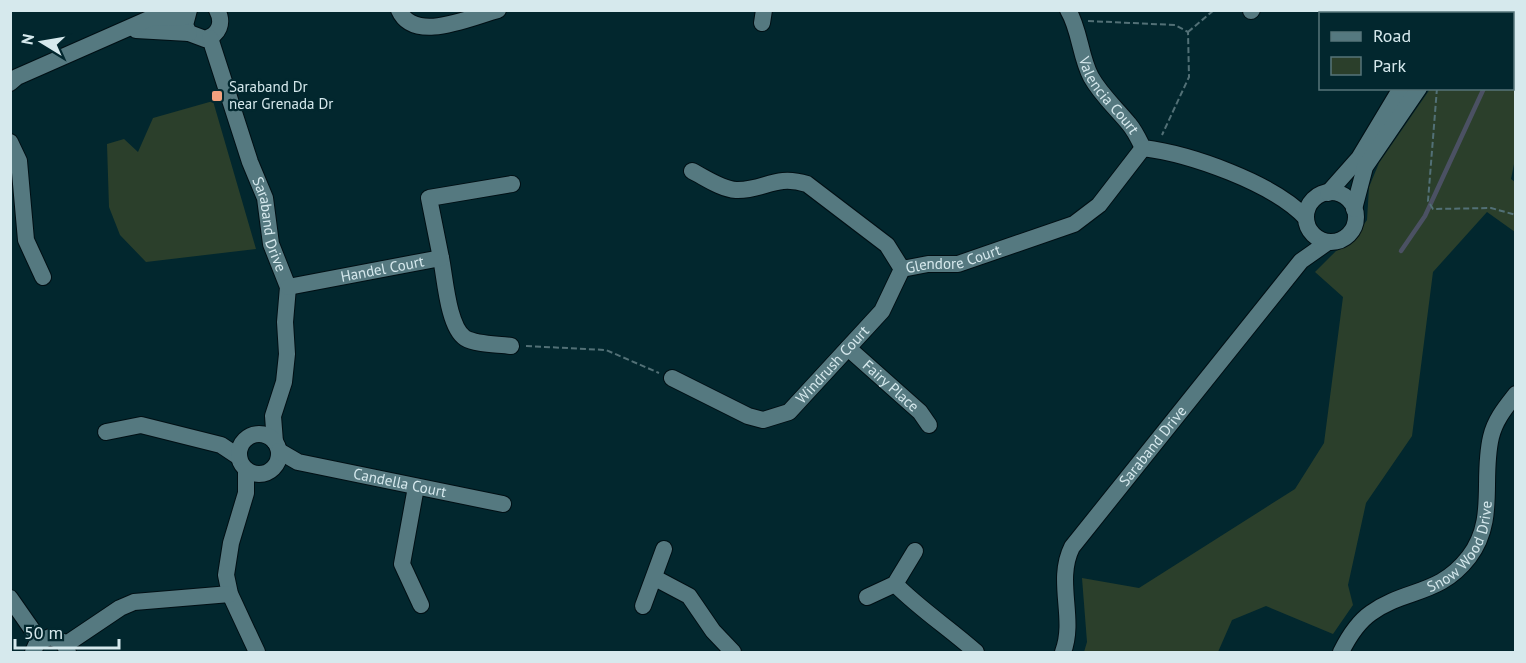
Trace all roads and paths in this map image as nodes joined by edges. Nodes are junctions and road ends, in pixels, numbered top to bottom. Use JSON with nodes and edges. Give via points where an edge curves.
{"nodes":[{"id":1,"x":217,"y":10,"type":"edge"},
{"id":2,"x":399,"y":10,"type":"edge"},
{"id":3,"x":498,"y":10,"type":"edge"},
{"id":4,"x":1214,"y":10,"type":"edge"},
{"id":5,"x":1071,"y":15,"type":"edge"},
{"id":6,"x":188,"y":20,"type":"edge"},
{"id":7,"x":1188,"y":32,"type":"junction"},
{"id":8,"x":210,"y":38,"type":"junction"},
{"id":9,"x":10,"y":83,"type":"edge"},
{"id":10,"x":1400,"y":90,"type":"edge"},
{"id":11,"x":1418,"y":90,"type":"edge"},
{"id":12,"x":1437,"y":90,"type":"edge"},
{"id":13,"x":10,"y":142,"type":"edge"},
{"id":14,"x":1149,"y":149,"type":"junction"},
{"id":15,"x":692,"y":171,"type":"dead end"},
{"id":16,"x":512,"y":184,"type":"dead end"},
{"id":17,"x":1275,"y":192,"type":"junction"},
{"id":18,"x":1325,"y":194,"type":"junction"},
{"id":19,"x":1354,"y":209,"type":"junction"},
{"id":20,"x":1515,"y":215,"type":"edge"},
{"id":21,"x":1307,"y":224,"type":"junction"},
{"id":22,"x":1328,"y":242,"type":"junction"},
{"id":23,"x":441,"y":258,"type":"junction"},
{"id":24,"x":1301,"y":261,"type":"junction"},
{"id":25,"x":902,"y":269,"type":"junction"},
{"id":26,"x":43,"y":277,"type":"dead end"},
{"id":27,"x":288,"y":287,"type":"junction"},
{"id":28,"x":511,"y":346,"type":"dead end"},
{"id":29,"x":540,"y":347,"type":"dead end"},
{"id":30,"x":848,"y":348,"type":"junction"},
{"id":31,"x":672,"y":378,"type":"joint"},
{"id":32,"x":1515,"y":394,"type":"edge"},
{"id":33,"x":929,"y":425,"type":"dead end"},
{"id":34,"x":106,"y":432,"type":"dead end"},
{"id":35,"x":259,"y":455,"type":"junction"},
{"id":36,"x":416,"y":487,"type":"junction"},
{"id":37,"x":502,"y":504,"type":"dead end"},
{"id":38,"x":664,"y":549,"type":"dead end"},
{"id":39,"x":915,"y":551,"type":"dead end"},
{"id":40,"x":655,"y":578,"type":"junction"},
{"id":41,"x":895,"y":584,"type":"junction"},
{"id":42,"x":230,"y":594,"type":"junction"},
{"id":43,"x":867,"y":597,"type":"dead end"},
{"id":44,"x":10,"y":598,"type":"edge"},
{"id":45,"x":421,"y":605,"type":"dead end"},
{"id":46,"x":643,"y":606,"type":"dead end"},
{"id":47,"x":36,"y":646,"type":"edge"},
{"id":48,"x":67,"y":649,"type":"edge"},
{"id":49,"x":257,"y":652,"type":"edge"},
{"id":50,"x":733,"y":652,"type":"edge"},
{"id":51,"x":976,"y":652,"type":"edge"},
{"id":52,"x":1063,"y":652,"type":"edge"},
{"id":53,"x":1341,"y":652,"type":"edge"}],
"edges":[{"from":1,"to":8,"type":"street","via":[[220,28]]},
{"from":2,"to":3,"type":"street","via":[[409,25],[425,29]]},
{"from":4,"to":7,"type":"path"},
{"from":5,"to":7,"type":"path","via":[[1175,26]]},
{"from":5,"to":14,"type":"street","name":"Valencia Court","via":[[1090,75]]},
{"from":6,"to":8,"type":"street","via":[[199,39]]},
{"from":6,"to":9,"type":"street","via":[[126,31]]},
{"from":7,"to":14,"type":"path","via":[[1189,77]]},
{"from":8,"to":27,"type":"street","name":"Saraband Drive","via":[[265,198],[271,244]]},
{"from":10,"to":18,"type":"street","via":[[1359,158]]},
{"from":11,"to":19,"type":"street","via":[[1365,167]]},
{"from":12,"to":20,"type":"path","via":[[1428,201],[1433,210],[1491,208]]},
{"from":13,"to":26,"type":"street","via":[[19,161],[26,240]]},
{"from":14,"to":17,"type":"street","via":[[1174,152]]},
{"from":14,"to":25,"type":"street","name":"Glendore Court","via":[[1099,205],[1074,224],[958,264]]},
{"from":15,"to":25,"type":"street","name":"Glendore Court","via":[[734,190],[777,180],[807,184],[887,245]]},
{"from":16,"to":23,"type":"street","name":"Handel Court","via":[[429,198]]},
{"from":17,"to":18,"type":"street"},
{"from":17,"to":21,"type":"street","via":[[1296,206]]},
{"from":18,"to":19,"type":"street","via":[[1344,196]]},
{"from":18,"to":21,"type":"street","via":[[1310,204]]},
{"from":19,"to":22,"type":"street","via":[[1350,233],[1336,242]]},
{"from":21,"to":22,"type":"street","via":[[1314,236]]},
{"from":21,"to":24,"type":"street","name":"Saraband Drive"},
{"from":22,"to":24,"type":"street","name":"Saraband Drive"},
{"from":23,"to":27,"type":"street","name":"Handel Court"},
{"from":23,"to":28,"type":"street","via":[[457,328],[465,338]]},
{"from":24,"to":52,"type":"street","name":"Saraband Drive","via":[[1072,548],[1063,574],[1068,624]]},
{"from":25,"to":30,"type":"street","name":"Windrush Court","via":[[882,311]]},
{"from":27,"to":35,"type":"street","name":"Saraband Drive","via":[[284,382]]},
{"from":29,"to":31,"type":"path","via":[[606,350]]},
{"from":30,"to":31,"type":"street","name":"Windrush Court","via":[[789,412],[775,418],[748,416]]},
{"from":30,"to":33,"type":"street","name":"Fairy Place","via":[[920,412]]},
{"from":32,"to":53,"type":"street","name":"Snow Wood Drive","via":[[1496,421],[1491,438],[1486,517],[1470,556],[1441,583],[1370,613]]},
{"from":34,"to":35,"type":"street","via":[[141,425]]},
{"from":35,"to":36,"type":"street","name":"Candella Court"},
{"from":35,"to":42,"type":"street","name":"Saraband Drive","via":[[227,559]]},
{"from":36,"to":37,"type":"street","name":"Candella Court"},
{"from":36,"to":45,"type":"street","via":[[402,564]]},
{"from":38,"to":40,"type":"street"},
{"from":39,"to":41,"type":"street"},
{"from":40,"to":46,"type":"street"},
{"from":40,"to":50,"type":"street","via":[[690,596],[713,631]]},
{"from":41,"to":43,"type":"street"},
{"from":41,"to":51,"type":"street"},
{"from":42,"to":48,"type":"street","via":[[134,602],[120,608]]},
{"from":42,"to":49,"type":"street","name":"Saraband Drive"},
{"from":44,"to":47,"type":"street"},
{"from":47,"to":48,"type":"street","via":[[53,637]]}]}
